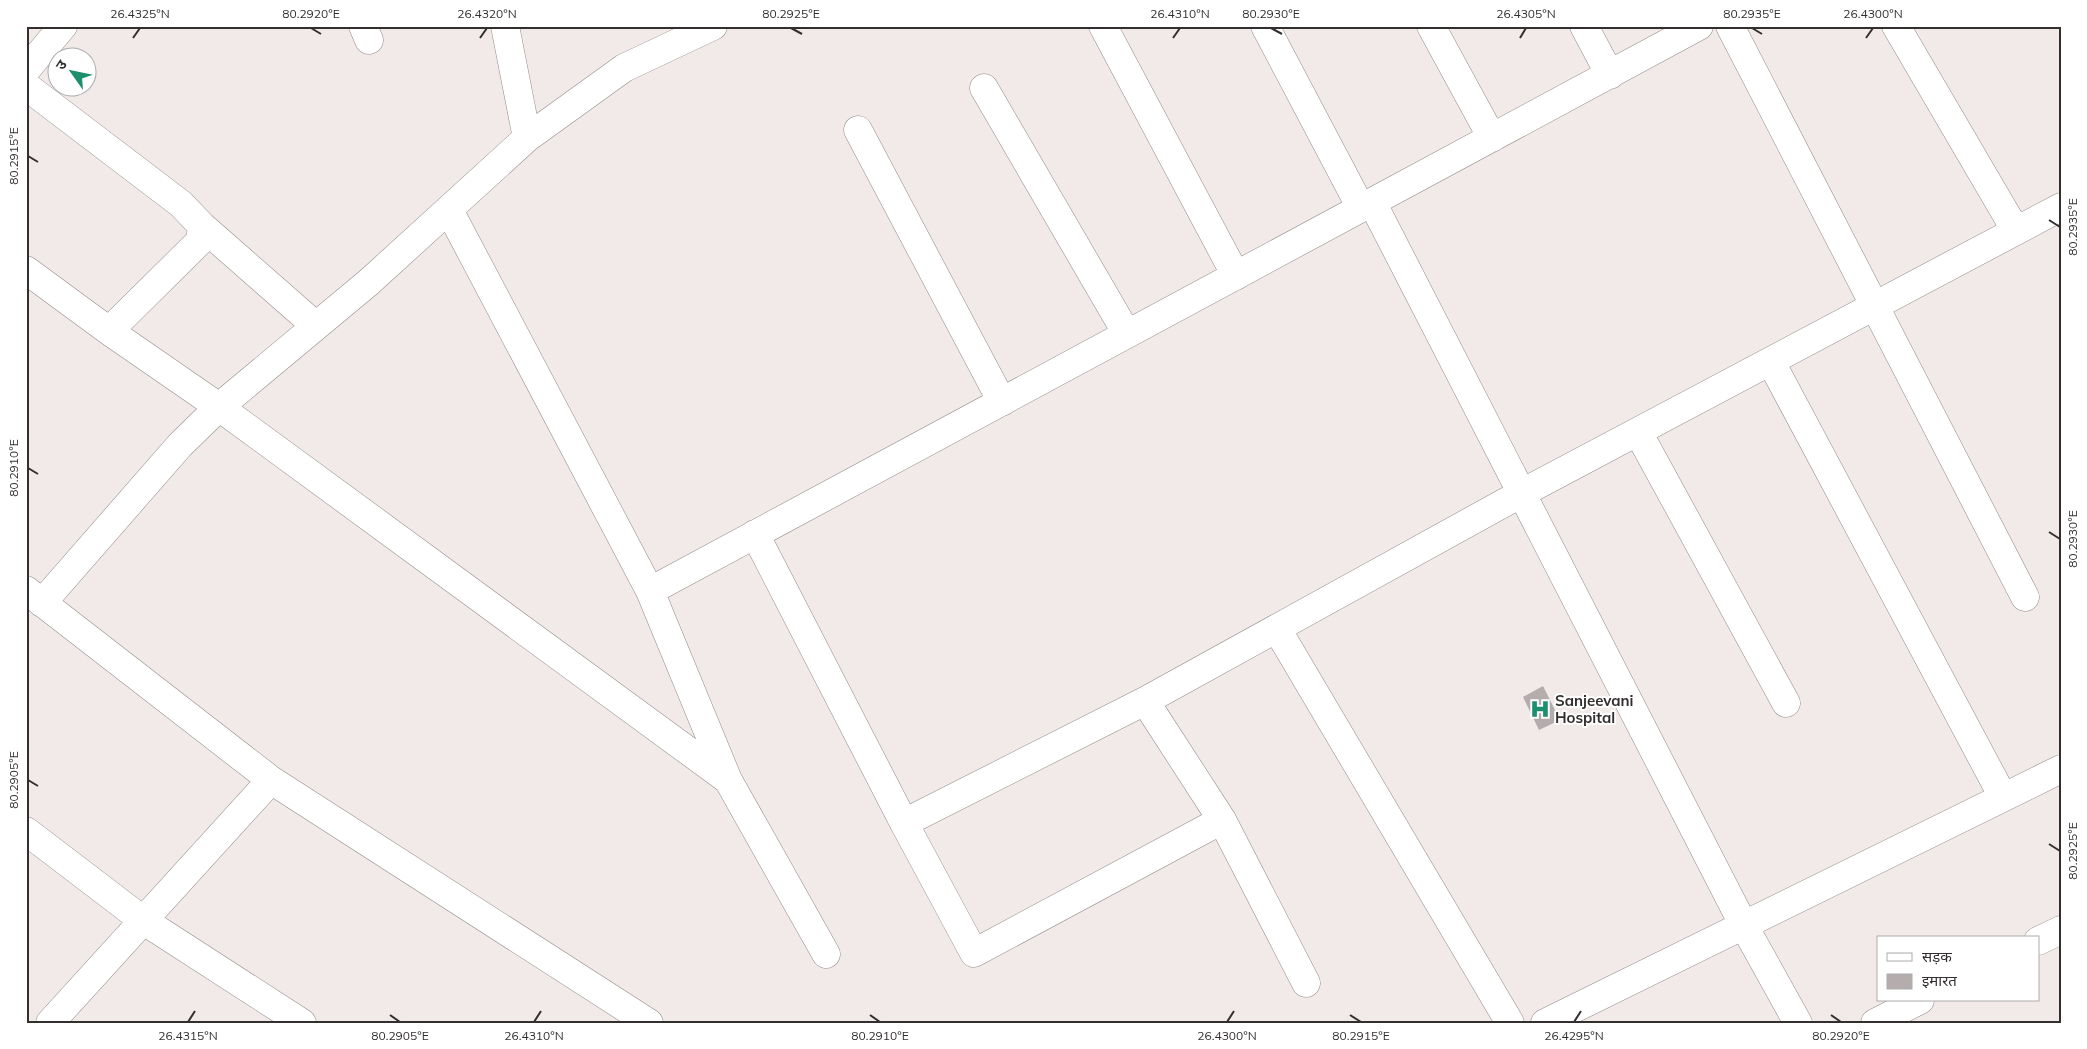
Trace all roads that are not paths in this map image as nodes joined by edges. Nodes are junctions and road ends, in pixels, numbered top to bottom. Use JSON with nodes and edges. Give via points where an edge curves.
{"nodes":[{"id":1,"x":63,"y":26,"type":"edge"},
{"id":2,"x":505,"y":26,"type":"edge"},
{"id":3,"x":713,"y":26,"type":"edge"},
{"id":4,"x":1103,"y":26,"type":"edge"},
{"id":5,"x":1265,"y":26,"type":"edge"},
{"id":6,"x":1430,"y":26,"type":"edge"},
{"id":7,"x":1584,"y":26,"type":"edge"},
{"id":8,"x":1700,"y":26,"type":"edge"},
{"id":9,"x":1896,"y":26,"type":"edge"},
{"id":10,"x":1731,"y":27,"type":"edge"},
{"id":11,"x":26,"y":70,"type":"edge"},
{"id":12,"x":1610,"y":75,"type":"junction"},
{"id":13,"x":26,"y":86,"type":"edge"},
{"id":14,"x":984,"y":88,"type":"dead end"},
{"id":15,"x":858,"y":130,"type":"dead end"},
{"id":16,"x":527,"y":138,"type":"junction"},
{"id":17,"x":1492,"y":138,"type":"junction"},
{"id":18,"x":1366,"y":205,"type":"junction"},
{"id":19,"x":2061,"y":207,"type":"edge"},
{"id":20,"x":449,"y":210,"type":"junction"},
{"id":21,"x":202,"y":226,"type":"junction"},
{"id":22,"x":2016,"y":231,"type":"junction"},
{"id":23,"x":26,"y":270,"type":"edge"},
{"id":24,"x":1236,"y":276,"type":"junction"},
{"id":25,"x":1874,"y":305,"type":"junction"},
{"id":26,"x":316,"y":326,"type":"junction"},
{"id":27,"x":109,"y":331,"type":"junction"},
{"id":28,"x":1127,"y":334,"type":"junction"},
{"id":29,"x":1771,"y":362,"type":"junction"},
{"id":30,"x":1002,"y":402,"type":"junction"},
{"id":31,"x":219,"y":407,"type":"junction"},
{"id":32,"x":1638,"y":432,"type":"junction"},
{"id":33,"x":1522,"y":493,"type":"junction"},
{"id":34,"x":755,"y":534,"type":"junction"},
{"id":35,"x":650,"y":591,"type":"junction"},
{"id":36,"x":34,"y":597,"type":"edge"},
{"id":37,"x":2025,"y":598,"type":"dead end"},
{"id":38,"x":1277,"y":629,"type":"junction"},
{"id":39,"x":1145,"y":701,"type":"junction"},
{"id":40,"x":1786,"y":703,"type":"dead end"},
{"id":41,"x":2061,"y":768,"type":"edge"},
{"id":42,"x":271,"y":780,"type":"junction"},
{"id":43,"x":728,"y":780,"type":"junction"},
{"id":44,"x":2003,"y":797,"type":"junction"},
{"id":45,"x":1222,"y":820,"type":"junction"},
{"id":46,"x":904,"y":824,"type":"junction"},
{"id":47,"x":26,"y":831,"type":"edge"},
{"id":48,"x":144,"y":921,"type":"junction"},
{"id":49,"x":1743,"y":924,"type":"junction"},
{"id":50,"x":2061,"y":930,"type":"edge"},
{"id":51,"x":2040,"y":940,"type":"edge"},
{"id":52,"x":826,"y":954,"type":"dead end"},
{"id":53,"x":1306,"y":983,"type":"dead end"},
{"id":54,"x":1916,"y":1002,"type":"edge"},
{"id":55,"x":50,"y":1023,"type":"edge"},
{"id":56,"x":302,"y":1023,"type":"edge"},
{"id":57,"x":649,"y":1023,"type":"edge"},
{"id":58,"x":1510,"y":1023,"type":"edge"},
{"id":59,"x":1545,"y":1023,"type":"edge"},
{"id":60,"x":1798,"y":1023,"type":"edge"},
{"id":61,"x":1875,"y":1023,"type":"edge"}],
"edges":[{"from":1,"to":11,"type":"street"},
{"from":2,"to":16,"type":"street"},
{"from":3,"to":16,"type":"street","via":[[624,68]]},
{"from":4,"to":24,"type":"street"},
{"from":5,"to":18,"type":"street"},
{"from":6,"to":17,"type":"street"},
{"from":7,"to":12,"type":"street"},
{"from":8,"to":12,"type":"street"},
{"from":9,"to":22,"type":"street"},
{"from":10,"to":25,"type":"street"},
{"from":12,"to":17,"type":"street"},
{"from":13,"to":21,"type":"street","via":[[181,204]]},
{"from":14,"to":28,"type":"street"},
{"from":15,"to":30,"type":"street"},
{"from":16,"to":20,"type":"street"},
{"from":17,"to":18,"type":"street"},
{"from":18,"to":24,"type":"street"},
{"from":18,"to":33,"type":"street"},
{"from":19,"to":22,"type":"street"},
{"from":20,"to":26,"type":"street"},
{"from":20,"to":35,"type":"street"},
{"from":21,"to":26,"type":"street"},
{"from":21,"to":27,"type":"street","via":[[200,241]]},
{"from":22,"to":25,"type":"street"},
{"from":23,"to":27,"type":"street"},
{"from":24,"to":28,"type":"street"},
{"from":25,"to":29,"type":"street"},
{"from":25,"to":37,"type":"street"},
{"from":26,"to":31,"type":"street"},
{"from":27,"to":31,"type":"street"},
{"from":28,"to":30,"type":"street"},
{"from":29,"to":32,"type":"street"},
{"from":29,"to":44,"type":"street"},
{"from":30,"to":34,"type":"street"},
{"from":31,"to":36,"type":"street"},
{"from":31,"to":43,"type":"street"},
{"from":32,"to":33,"type":"street"},
{"from":32,"to":40,"type":"street"},
{"from":33,"to":38,"type":"street"},
{"from":33,"to":49,"type":"street"},
{"from":34,"to":35,"type":"street"},
{"from":34,"to":46,"type":"street"},
{"from":35,"to":43,"type":"street"},
{"from":36,"to":42,"type":"street"},
{"from":38,"to":39,"type":"street"},
{"from":38,"to":58,"type":"street"},
{"from":39,"to":45,"type":"street"},
{"from":39,"to":46,"type":"street"},
{"from":41,"to":44,"type":"street"},
{"from":42,"to":48,"type":"street"},
{"from":42,"to":57,"type":"street"},
{"from":43,"to":52,"type":"street"},
{"from":44,"to":49,"type":"street"},
{"from":45,"to":46,"type":"street","via":[[974,953]]},
{"from":45,"to":53,"type":"street"},
{"from":47,"to":48,"type":"street"},
{"from":48,"to":55,"type":"street"},
{"from":48,"to":56,"type":"street"},
{"from":49,"to":59,"type":"street"},
{"from":49,"to":60,"type":"street"},
{"from":50,"to":51,"type":"street"},
{"from":54,"to":61,"type":"street"}]}
